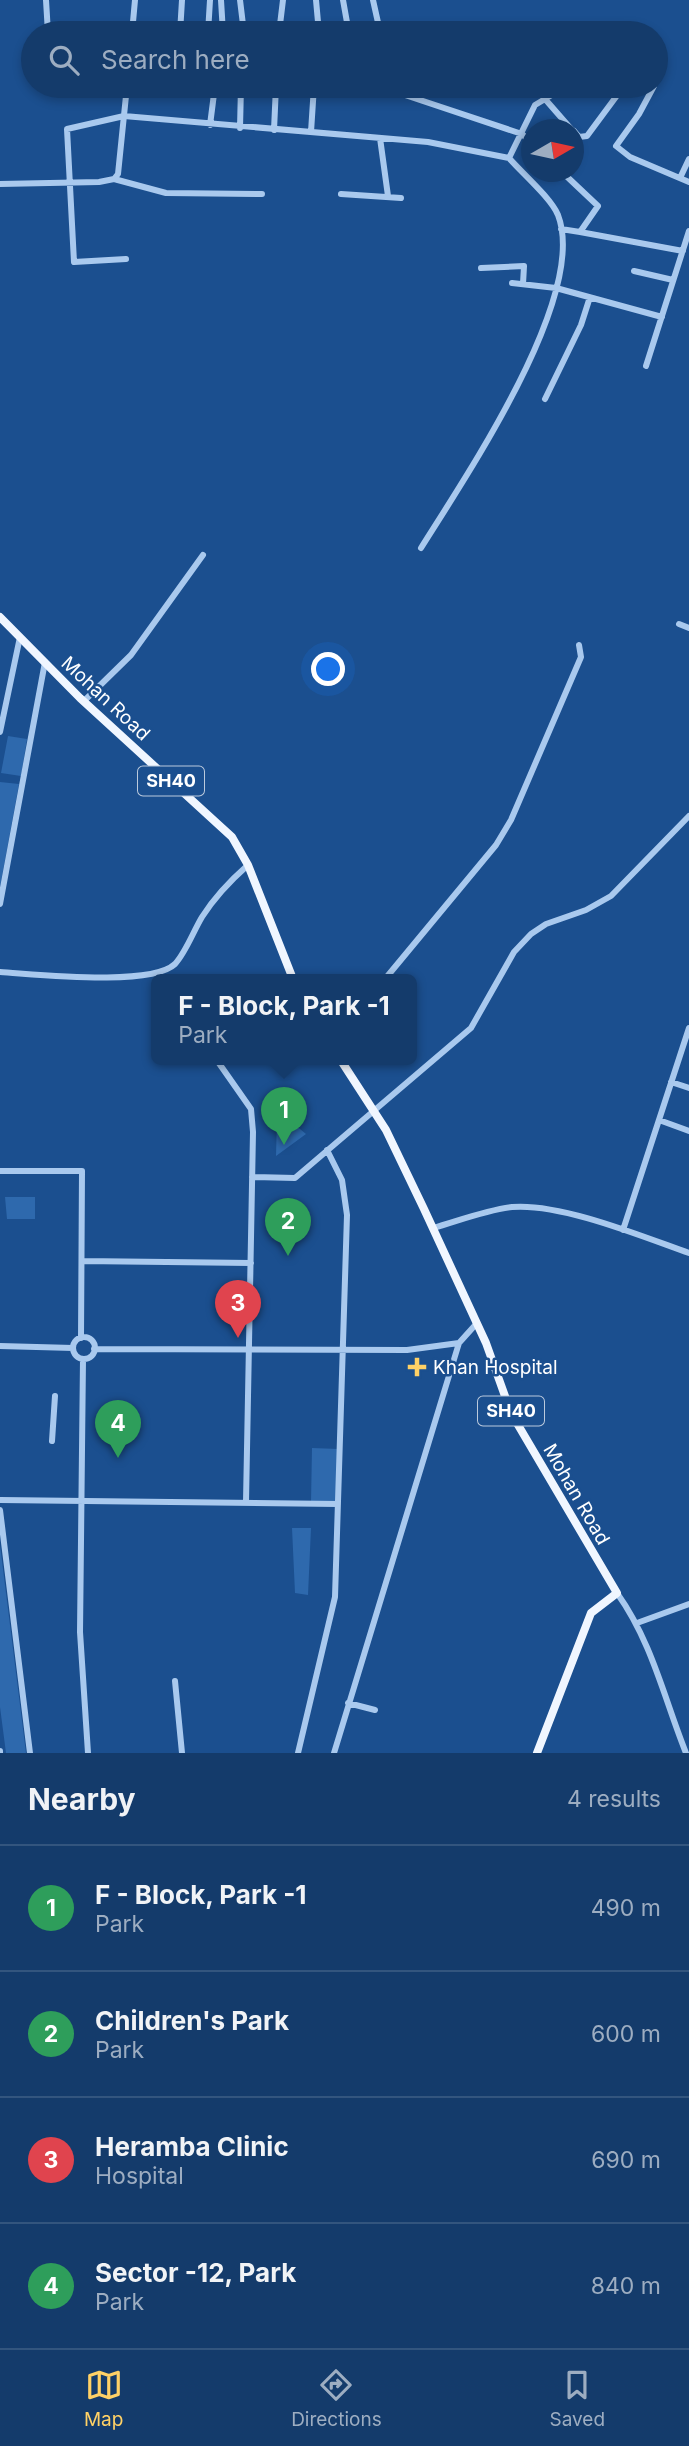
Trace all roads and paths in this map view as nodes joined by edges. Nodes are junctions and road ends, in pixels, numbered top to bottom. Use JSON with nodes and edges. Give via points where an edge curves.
{"nodes":[{"id":1,"x":46,"y":0,"type":"edge"},
{"id":2,"x":135,"y":0,"type":"edge"},
{"id":3,"x":182,"y":0,"type":"edge"},
{"id":4,"x":210,"y":0,"type":"edge"},
{"id":5,"x":221,"y":0,"type":"edge"},
{"id":6,"x":240,"y":0,"type":"edge"},
{"id":7,"x":283,"y":0,"type":"edge"},
{"id":8,"x":316,"y":0,"type":"edge"},
{"id":9,"x":343,"y":0,"type":"edge"},
{"id":10,"x":373,"y":0,"type":"edge"},
{"id":11,"x":47,"y":21,"type":"edge"},
{"id":12,"x":133,"y":21,"type":"edge"},
{"id":13,"x":181,"y":21,"type":"edge"},
{"id":14,"x":209,"y":21,"type":"edge"},
{"id":15,"x":222,"y":21,"type":"edge"},
{"id":16,"x":243,"y":21,"type":"edge"},
{"id":17,"x":280,"y":21,"type":"edge"},
{"id":18,"x":318,"y":21,"type":"edge"},
{"id":19,"x":347,"y":21,"type":"edge"},
{"id":20,"x":378,"y":21,"type":"edge"},
{"id":21,"x":126,"y":98,"type":"edge"},
{"id":22,"x":213,"y":98,"type":"edge"},
{"id":23,"x":241,"y":98,"type":"edge"},
{"id":24,"x":275,"y":98,"type":"edge"},
{"id":25,"x":313,"y":98,"type":"edge"},
{"id":26,"x":414,"y":98,"type":"edge"},
{"id":27,"x":615,"y":98,"type":"edge"},
{"id":28,"x":648,"y":98,"type":"edge"},
{"id":29,"x":545,"y":99,"type":"joint"},
{"id":30,"x":124,"y":116,"type":"junction"},
{"id":31,"x":529,"y":119,"type":"edge"},
{"id":32,"x":563,"y":119,"type":"edge"},
{"id":33,"x":210,"y":125,"type":"junction"},
{"id":34,"x":240,"y":128,"type":"junction"},
{"id":35,"x":274,"y":130,"type":"junction"},
{"id":36,"x":311,"y":132,"type":"junction"},
{"id":37,"x":521,"y":134,"type":"edge"},
{"id":38,"x":521,"y":136,"type":"edge"},
{"id":39,"x":584,"y":136,"type":"edge"},
{"id":40,"x":380,"y":138,"type":"junction"},
{"id":41,"x":509,"y":158,"type":"junction"},
{"id":42,"x":689,"y":159,"type":"edge"},
{"id":43,"x":680,"y":178,"type":"junction"},
{"id":44,"x":114,"y":179,"type":"junction"},
{"id":45,"x":573,"y":182,"type":"edge"},
{"id":46,"x":689,"y":182,"type":"edge"},
{"id":47,"x":69,"y":183,"type":"junction"},
{"id":48,"x":0,"y":184,"type":"edge"},
{"id":49,"x":262,"y":194,"type":"dead end"},
{"id":50,"x":341,"y":194,"type":"dead end"},
{"id":51,"x":388,"y":196,"type":"junction"},
{"id":52,"x":401,"y":198,"type":"dead end"},
{"id":53,"x":561,"y":229,"type":"junction"},
{"id":54,"x":689,"y":231,"type":"edge"},
{"id":55,"x":580,"y":232,"type":"junction"},
{"id":56,"x":683,"y":251,"type":"junction"},
{"id":57,"x":126,"y":259,"type":"dead end"},
{"id":58,"x":481,"y":268,"type":"dead end"},
{"id":59,"x":634,"y":271,"type":"dead end"},
{"id":60,"x":673,"y":280,"type":"junction"},
{"id":61,"x":512,"y":283,"type":"dead end"},
{"id":62,"x":523,"y":284,"type":"junction"},
{"id":63,"x":556,"y":288,"type":"junction"},
{"id":64,"x":590,"y":297,"type":"junction"},
{"id":65,"x":662,"y":317,"type":"junction"},
{"id":66,"x":646,"y":366,"type":"dead end"},
{"id":67,"x":545,"y":399,"type":"dead end"},
{"id":68,"x":421,"y":548,"type":"dead end"},
{"id":69,"x":203,"y":555,"type":"dead end"},
{"id":70,"x":0,"y":617,"type":"edge"},
{"id":71,"x":679,"y":624,"type":"dead end"},
{"id":72,"x":689,"y":628,"type":"edge"},
{"id":73,"x":20,"y":637,"type":"junction"},
{"id":74,"x":579,"y":645,"type":"dead end"},
{"id":75,"x":45,"y":662,"type":"junction"},
{"id":76,"x":84,"y":701,"type":"junction"},
{"id":77,"x":0,"y":732,"type":"edge"},
{"id":78,"x":689,"y":816,"type":"edge"},
{"id":79,"x":248,"y":866,"type":"junction"},
{"id":80,"x":0,"y":904,"type":"edge"},
{"id":81,"x":0,"y":972,"type":"edge"},
{"id":82,"x":164,"y":974,"type":"edge"},
{"id":83,"x":291,"y":974,"type":"edge"},
{"id":84,"x":389,"y":974,"type":"edge"},
{"id":85,"x":151,"y":976,"type":"edge"},
{"id":86,"x":689,"y":1028,"type":"edge"},
{"id":87,"x":220,"y":1065,"type":"edge"},
{"id":88,"x":344,"y":1065,"type":"edge"},
{"id":89,"x":671,"y":1082,"type":"junction"},
{"id":90,"x":689,"y":1088,"type":"edge"},
{"id":91,"x":373,"y":1110,"type":"junction"},
{"id":92,"x":659,"y":1120,"type":"junction"},
{"id":93,"x":689,"y":1131,"type":"edge"},
{"id":94,"x":327,"y":1150,"type":"junction"},
{"id":95,"x":0,"y":1171,"type":"edge"},
{"id":96,"x":252,"y":1177,"type":"junction"},
{"id":97,"x":433,"y":1228,"type":"junction"},
{"id":98,"x":623,"y":1230,"type":"junction"},
{"id":99,"x":689,"y":1253,"type":"edge"},
{"id":100,"x":82,"y":1261,"type":"junction"},
{"id":101,"x":251,"y":1264,"type":"junction"},
{"id":102,"x":477,"y":1323,"type":"junction"},
{"id":103,"x":81,"y":1338,"type":"junction"},
{"id":104,"x":459,"y":1343,"type":"junction"},
{"id":105,"x":0,"y":1346,"type":"edge"},
{"id":106,"x":73,"y":1348,"type":"junction"},
{"id":107,"x":94,"y":1349,"type":"junction"},
{"id":108,"x":249,"y":1349,"type":"junction"},
{"id":109,"x":343,"y":1350,"type":"junction"},
{"id":110,"x":83,"y":1359,"type":"junction"},
{"id":111,"x":55,"y":1396,"type":"dead end"},
{"id":112,"x":52,"y":1441,"type":"dead end"},
{"id":113,"x":0,"y":1500,"type":"edge"},
{"id":114,"x":81,"y":1500,"type":"junction"},
{"id":115,"x":246,"y":1502,"type":"junction"},
{"id":116,"x":338,"y":1504,"type":"junction"},
{"id":117,"x":0,"y":1510,"type":"edge"},
{"id":118,"x":617,"y":1593,"type":"junction"},
{"id":119,"x":689,"y":1604,"type":"edge"},
{"id":120,"x":637,"y":1622,"type":"junction"},
{"id":121,"x":174,"y":1681,"type":"dead end"},
{"id":122,"x":348,"y":1703,"type":"junction"},
{"id":123,"x":375,"y":1710,"type":"dead end"},
{"id":124,"x":689,"y":1737,"type":"edge"},
{"id":125,"x":681,"y":1740,"type":"junction"},
{"id":126,"x":30,"y":1753,"type":"edge"},
{"id":127,"x":88,"y":1753,"type":"edge"},
{"id":128,"x":182,"y":1753,"type":"edge"},
{"id":129,"x":298,"y":1753,"type":"edge"},
{"id":130,"x":334,"y":1753,"type":"edge"},
{"id":131,"x":537,"y":1753,"type":"edge"},
{"id":132,"x":686,"y":1753,"type":"edge"}],
"edges":[{"from":1,"to":11,"type":"street"},
{"from":2,"to":12,"type":"street"},
{"from":3,"to":13,"type":"street"},
{"from":4,"to":14,"type":"street"},
{"from":5,"to":15,"type":"street"},
{"from":6,"to":16,"type":"street"},
{"from":7,"to":17,"type":"street"},
{"from":8,"to":18,"type":"street"},
{"from":9,"to":19,"type":"street"},
{"from":10,"to":20,"type":"street"},
{"from":21,"to":30,"type":"street"},
{"from":22,"to":33,"type":"street"},
{"from":23,"to":34,"type":"street"},
{"from":24,"to":35,"type":"street"},
{"from":25,"to":36,"type":"street"},
{"from":26,"to":37,"type":"street"},
{"from":27,"to":39,"type":"street"},
{"from":28,"to":43,"type":"street","via":[[616,146],[630,157]]},
{"from":29,"to":31,"type":"street","via":[[535,105]]},
{"from":29,"to":32,"type":"street"},
{"from":30,"to":33,"type":"street"},
{"from":30,"to":44,"type":"street"},
{"from":30,"to":47,"type":"street","via":[[67,129]]},
{"from":33,"to":34,"type":"street"},
{"from":34,"to":35,"type":"street"},
{"from":35,"to":36,"type":"street"},
{"from":36,"to":40,"type":"street"},
{"from":38,"to":41,"type":"street"},
{"from":40,"to":41,"type":"street"},
{"from":40,"to":51,"type":"street"},
{"from":41,"to":53,"type":"street","via":[[555,210]]},
{"from":42,"to":43,"type":"street"},
{"from":43,"to":46,"type":"street"},
{"from":44,"to":47,"type":"street"},
{"from":44,"to":49,"type":"street","via":[[166,193]]},
{"from":45,"to":55,"type":"street","via":[[598,206]]},
{"from":47,"to":48,"type":"street"},
{"from":47,"to":57,"type":"street","via":[[74,262]]},
{"from":50,"to":51,"type":"street"},
{"from":51,"to":52,"type":"street"},
{"from":53,"to":55,"type":"street"},
{"from":53,"to":63,"type":"street"},
{"from":54,"to":56,"type":"street"},
{"from":55,"to":56,"type":"street"},
{"from":56,"to":60,"type":"street"},
{"from":58,"to":62,"type":"street","via":[[524,266]]},
{"from":59,"to":60,"type":"street"},
{"from":60,"to":65,"type":"street"},
{"from":61,"to":62,"type":"street"},
{"from":62,"to":63,"type":"street"},
{"from":63,"to":64,"type":"street"},
{"from":63,"to":68,"type":"street","via":[[536,348],[506,409]]},
{"from":64,"to":65,"type":"street"},
{"from":64,"to":67,"type":"street"},
{"from":65,"to":66,"type":"street"},
{"from":69,"to":76,"type":"street","via":[[131,655]]},
{"from":70,"to":73,"type":"main road","name":"Mohan Road","number":"SH40"},
{"from":71,"to":72,"type":"street"},
{"from":73,"to":75,"type":"main road","name":"Mohan Road","number":"SH40"},
{"from":73,"to":77,"type":"street"},
{"from":74,"to":84,"type":"street","via":[[581,657],[511,820],[496,845]]},
{"from":75,"to":76,"type":"main road","name":"Mohan Road","number":"SH40"},
{"from":75,"to":80,"type":"street"},
{"from":76,"to":79,"type":"main road","name":"Mohan Road","number":"SH40","via":[[232,837]]},
{"from":78,"to":91,"type":"street","via":[[611,896],[531,934],[514,952],[471,1028]]},
{"from":79,"to":82,"type":"street","via":[[203,916],[176,963]]},
{"from":79,"to":83,"type":"main road","name":"Mohan Road","number":"SH40"},
{"from":81,"to":85,"type":"street"},
{"from":86,"to":89,"type":"street"},
{"from":87,"to":96,"type":"street","via":[[251,1109]]},
{"from":88,"to":91,"type":"main road","name":"Mohan Road","number":"SH40"},
{"from":89,"to":90,"type":"street"},
{"from":89,"to":92,"type":"street"},
{"from":91,"to":94,"type":"street"},
{"from":91,"to":97,"type":"main road","name":"Mohan Road","number":"SH40"},
{"from":92,"to":93,"type":"street"},
{"from":92,"to":98,"type":"street"},
{"from":94,"to":96,"type":"street","via":[[295,1178]]},
{"from":94,"to":109,"type":"street","via":[[342,1180],[347,1215]]},
{"from":95,"to":100,"type":"street","via":[[82,1171]]},
{"from":96,"to":101,"type":"street"},
{"from":97,"to":98,"type":"street","via":[[510,1208],[536,1207]]},
{"from":97,"to":102,"type":"main road","name":"Mohan Road","number":"SH40"},
{"from":98,"to":99,"type":"street"},
{"from":100,"to":101,"type":"street"},
{"from":100,"to":103,"type":"street"},
{"from":101,"to":108,"type":"street"},
{"from":102,"to":104,"type":"street"},
{"from":102,"to":118,"type":"main road","name":"Mohan Road","number":"SH40","via":[[511,1413]]},
{"from":103,"to":106,"type":"street"},
{"from":103,"to":107,"type":"street","via":[[90,1340]]},
{"from":104,"to":109,"type":"street","via":[[407,1350]]},
{"from":104,"to":122,"type":"street"},
{"from":105,"to":106,"type":"street"},
{"from":106,"to":110,"type":"street"},
{"from":107,"to":108,"type":"street"},
{"from":107,"to":110,"type":"street"},
{"from":108,"to":109,"type":"street"},
{"from":108,"to":115,"type":"street"},
{"from":109,"to":116,"type":"street"},
{"from":110,"to":114,"type":"street"},
{"from":111,"to":112,"type":"street"},
{"from":113,"to":114,"type":"street"},
{"from":114,"to":115,"type":"street"},
{"from":114,"to":127,"type":"street","via":[[80,1632]]},
{"from":115,"to":116,"type":"street"},
{"from":116,"to":129,"type":"street","via":[[335,1597]]},
{"from":117,"to":126,"type":"street"},
{"from":118,"to":120,"type":"street"},
{"from":118,"to":131,"type":"main road","via":[[591,1613]]},
{"from":119,"to":120,"type":"street"},
{"from":120,"to":125,"type":"street"},
{"from":121,"to":128,"type":"street"},
{"from":122,"to":123,"type":"street"},
{"from":122,"to":130,"type":"street"},
{"from":124,"to":125,"type":"street"},
{"from":125,"to":132,"type":"street"}]}
